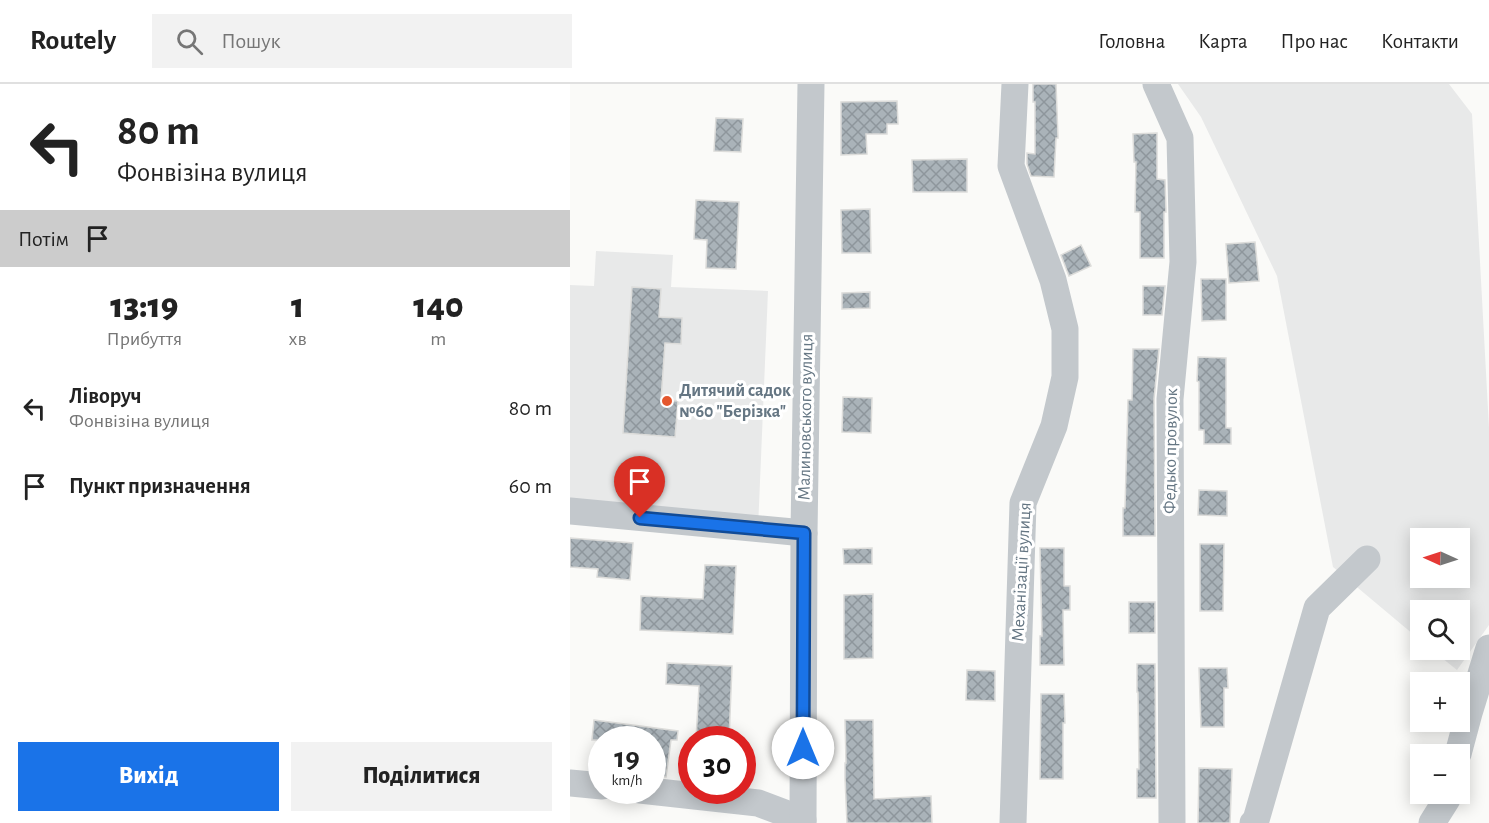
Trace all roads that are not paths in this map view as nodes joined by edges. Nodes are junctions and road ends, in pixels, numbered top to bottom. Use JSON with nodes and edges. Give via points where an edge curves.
{"nodes":[{"id":1,"x":811,"y":84,"type":"edge"},
{"id":2,"x":1015,"y":84,"type":"edge"},
{"id":3,"x":1156,"y":84,"type":"edge"},
{"id":4,"x":570,"y":511,"type":"edge"},
{"id":5,"x":804,"y":533,"type":"junction"},
{"id":6,"x":1367,"y":559,"type":"dead end"},
{"id":7,"x":1489,"y":648,"type":"edge"},
{"id":8,"x":1460,"y":744,"type":"edge"},
{"id":9,"x":570,"y":783,"type":"edge"},
{"id":10,"x":588,"y":785,"type":"edge"},
{"id":11,"x":666,"y":793,"type":"edge"},
{"id":12,"x":1444,"y":804,"type":"edge"},
{"id":13,"x":803,"y":821,"type":"edge"},
{"id":14,"x":1259,"y":822,"type":"edge"},
{"id":15,"x":1013,"y":823,"type":"edge"},
{"id":16,"x":1172,"y":823,"type":"edge"},
{"id":17,"x":1432,"y":823,"type":"edge"}],
"edges":[{"from":1,"to":5,"type":"street","name":"Малиновського вулиця"},
{"from":2,"to":15,"type":"street","name":"Механізації вулиця","via":[[1011,165],[1053,280],[1065,329],[1065,377],[1053,426],[1023,503]]},
{"from":3,"to":16,"type":"street","name":"Федько провулок","via":[[1180,138],[1183,262],[1170,399]]},
{"from":4,"to":5,"type":"street"},
{"from":5,"to":13,"type":"street","name":"Малиновського вулиця"},
{"from":6,"to":14,"type":"street","via":[[1317,608]]},
{"from":7,"to":8,"type":"street"},
{"from":9,"to":10,"type":"street"},
{"from":11,"to":13,"type":"street","via":[[758,803]]},
{"from":12,"to":17,"type":"street"}]}
